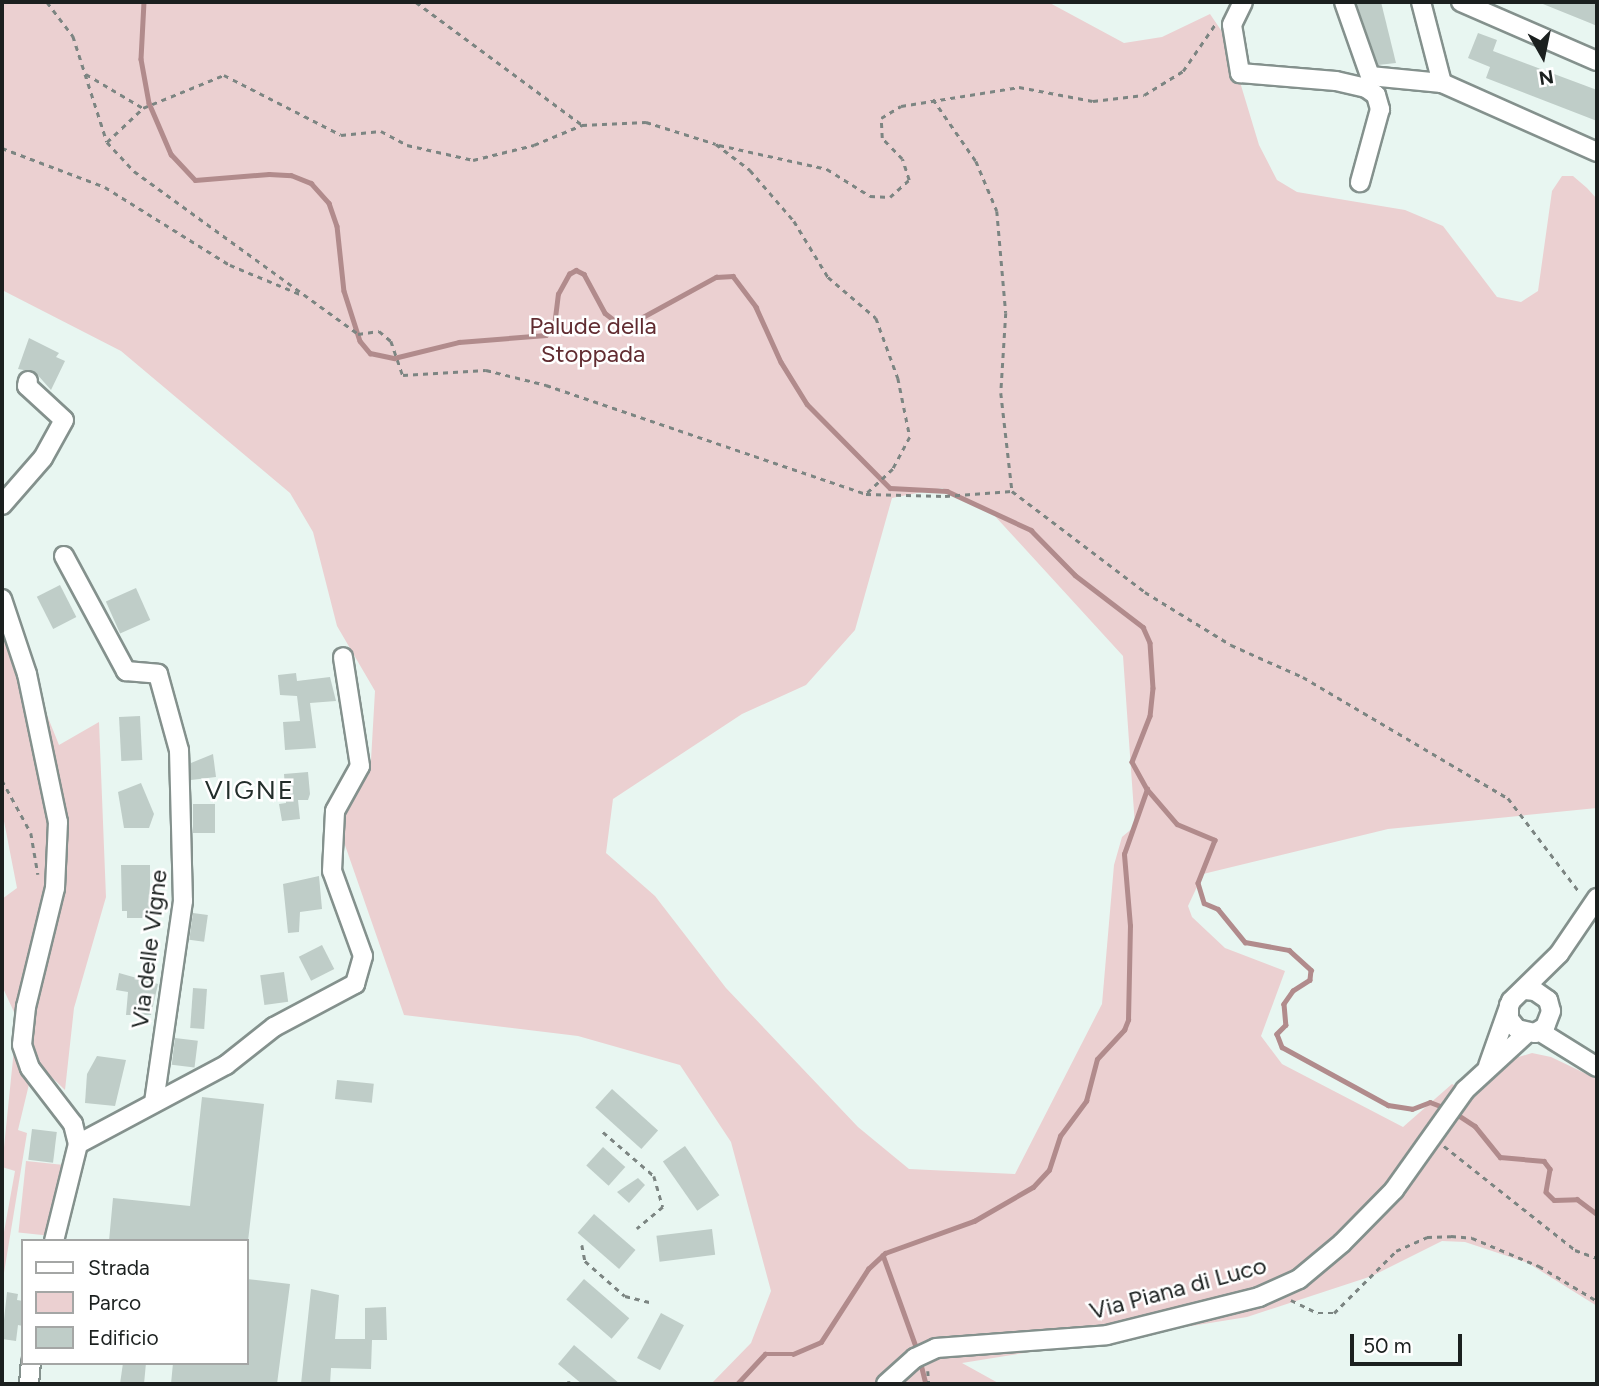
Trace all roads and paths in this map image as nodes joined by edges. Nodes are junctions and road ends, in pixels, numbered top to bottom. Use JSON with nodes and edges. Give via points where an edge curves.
{"nodes":[{"id":1,"x":47,"y":2,"type":"edge"},
{"id":2,"x":416,"y":2,"type":"edge"},
{"id":3,"x":1243,"y":2,"type":"edge"},
{"id":4,"x":1343,"y":2,"type":"edge"},
{"id":5,"x":1421,"y":2,"type":"edge"},
{"id":6,"x":1461,"y":2,"type":"edge"},
{"id":7,"x":1222,"y":15,"type":"dead end"},
{"id":8,"x":1597,"y":61,"type":"edge"},
{"id":9,"x":86,"y":74,"type":"junction"},
{"id":10,"x":1441,"y":83,"type":"junction"},
{"id":11,"x":933,"y":99,"type":"junction"},
{"id":12,"x":143,"y":108,"type":"junction"},
{"id":13,"x":582,"y":125,"type":"junction"},
{"id":14,"x":107,"y":142,"type":"junction"},
{"id":15,"x":716,"y":145,"type":"junction"},
{"id":16,"x":2,"y":148,"type":"edge"},
{"id":17,"x":1597,"y":152,"type":"edge"},
{"id":18,"x":1360,"y":182,"type":"dead end"},
{"id":19,"x":303,"y":295,"type":"junction"},
{"id":20,"x":28,"y":381,"type":"dead end"},
{"id":21,"x":1012,"y":491,"type":"junction"},
{"id":22,"x":866,"y":495,"type":"junction"},
{"id":23,"x":2,"y":505,"type":"edge"},
{"id":24,"x":65,"y":556,"type":"dead end"},
{"id":25,"x":2,"y":599,"type":"edge"},
{"id":26,"x":343,"y":657,"type":"dead end"},
{"id":27,"x":2,"y":780,"type":"edge"},
{"id":28,"x":40,"y":884,"type":"dead end"},
{"id":29,"x":1594,"y":902,"type":"edge"},
{"id":30,"x":1559,"y":954,"type":"junction"},
{"id":31,"x":1525,"y":990,"type":"junction"},
{"id":32,"x":1544,"y":996,"type":"junction"},
{"id":33,"x":1509,"y":1005,"type":"junction"},
{"id":34,"x":1539,"y":1028,"type":"junction"},
{"id":35,"x":1597,"y":1066,"type":"edge"},
{"id":36,"x":1486,"y":1069,"type":"junction"},
{"id":37,"x":154,"y":1103,"type":"junction"},
{"id":38,"x":603,"y":1132,"type":"dead end"},
{"id":39,"x":1433,"y":1137,"type":"junction"},
{"id":40,"x":78,"y":1143,"type":"junction"},
{"id":41,"x":637,"y":1229,"type":"dead end"},
{"id":42,"x":54,"y":1239,"type":"edge"},
{"id":43,"x":582,"y":1245,"type":"dead end"},
{"id":44,"x":1597,"y":1258,"type":"edge"},
{"id":45,"x":1274,"y":1290,"type":"junction"},
{"id":46,"x":1597,"y":1301,"type":"edge"},
{"id":47,"x":649,"y":1302,"type":"dead end"},
{"id":48,"x":31,"y":1365,"type":"edge"},
{"id":49,"x":29,"y":1384,"type":"edge"},
{"id":50,"x":886,"y":1384,"type":"edge"}],
"edges":[{"from":1,"to":9,"type":"path","via":[[73,36]]},
{"from":2,"to":13,"type":"path"},
{"from":3,"to":18,"type":"street","via":[[1232,25],[1240,73],[1336,81],[1376,94],[1380,109]]},
{"from":4,"to":10,"type":"street","via":[[1370,76]]},
{"from":5,"to":10,"type":"street"},
{"from":6,"to":8,"type":"street"},
{"from":7,"to":11,"type":"path","via":[[1183,71],[1144,95],[1093,101],[1019,87]]},
{"from":9,"to":12,"type":"path"},
{"from":9,"to":14,"type":"path"},
{"from":10,"to":17,"type":"street"},
{"from":11,"to":15,"type":"path","via":[[901,106],[881,118],[882,138],[902,159],[909,180],[890,197],[870,197],[827,169]]},
{"from":11,"to":21,"type":"path","via":[[976,161],[997,211],[1006,313],[1001,393]]},
{"from":12,"to":13,"type":"path","via":[[224,75],[341,135],[382,131],[407,145],[473,160],[534,145]]},
{"from":12,"to":14,"type":"path"},
{"from":13,"to":15,"type":"path","via":[[646,122]]},
{"from":14,"to":19,"type":"path","via":[[134,171]]},
{"from":15,"to":22,"type":"path","via":[[750,170],[794,221],[828,277],[876,318],[898,378],[910,437],[893,470]]},
{"from":16,"to":19,"type":"path","via":[[105,187],[230,265]]},
{"from":19,"to":22,"type":"path","via":[[358,334],[379,331],[391,341],[403,375],[486,370],[534,382]]},
{"from":20,"to":23,"type":"street","via":[[27,386],[64,420],[43,458]]},
{"from":21,"to":22,"type":"path"},
{"from":21,"to":29,"type":"path","via":[[1144,592],[1231,645],[1303,677],[1508,798]]},
{"from":24,"to":37,"type":"street","name":"Via delle Vigne","via":[[126,671],[158,674],[179,750],[183,901]]},
{"from":25,"to":40,"type":"street","via":[[37,713],[58,822],[55,888],[26,1007],[22,1045],[30,1068],[73,1124]]},
{"from":26,"to":37,"type":"street","via":[[360,766],[335,811],[332,872],[363,956],[362,971],[355,984],[274,1027],[226,1065]]},
{"from":27,"to":28,"type":"path","via":[[31,833]]},
{"from":29,"to":30,"type":"street"},
{"from":30,"to":31,"type":"street"},
{"from":30,"to":32,"type":"street"},
{"from":31,"to":32,"type":"street"},
{"from":31,"to":33,"type":"street"},
{"from":32,"to":34,"type":"street","via":[[1551,1007]]},
{"from":33,"to":34,"type":"street","via":[[1513,1026]]},
{"from":33,"to":36,"type":"street"},
{"from":34,"to":35,"type":"street"},
{"from":34,"to":36,"type":"street"},
{"from":36,"to":39,"type":"street","name":"Via Piana di Luco"},
{"from":37,"to":40,"type":"street"},
{"from":38,"to":41,"type":"path","via":[[654,1176],[663,1207]]},
{"from":39,"to":44,"type":"path","via":[[1575,1250]]},
{"from":39,"to":45,"type":"street","name":"Via Piana di Luco","via":[[1394,1189],[1342,1243],[1299,1279]]},
{"from":40,"to":42,"type":"street"},
{"from":43,"to":47,"type":"path","via":[[585,1261],[625,1296]]},
{"from":45,"to":46,"type":"path","via":[[1318,1312],[1334,1314],[1396,1251],[1427,1237],[1451,1236],[1472,1238],[1517,1256]]},
{"from":45,"to":50,"type":"street","name":"Via Piana di Luco","via":[[1107,1335],[936,1348],[915,1358]]},
{"from":48,"to":49,"type":"street"}]}
